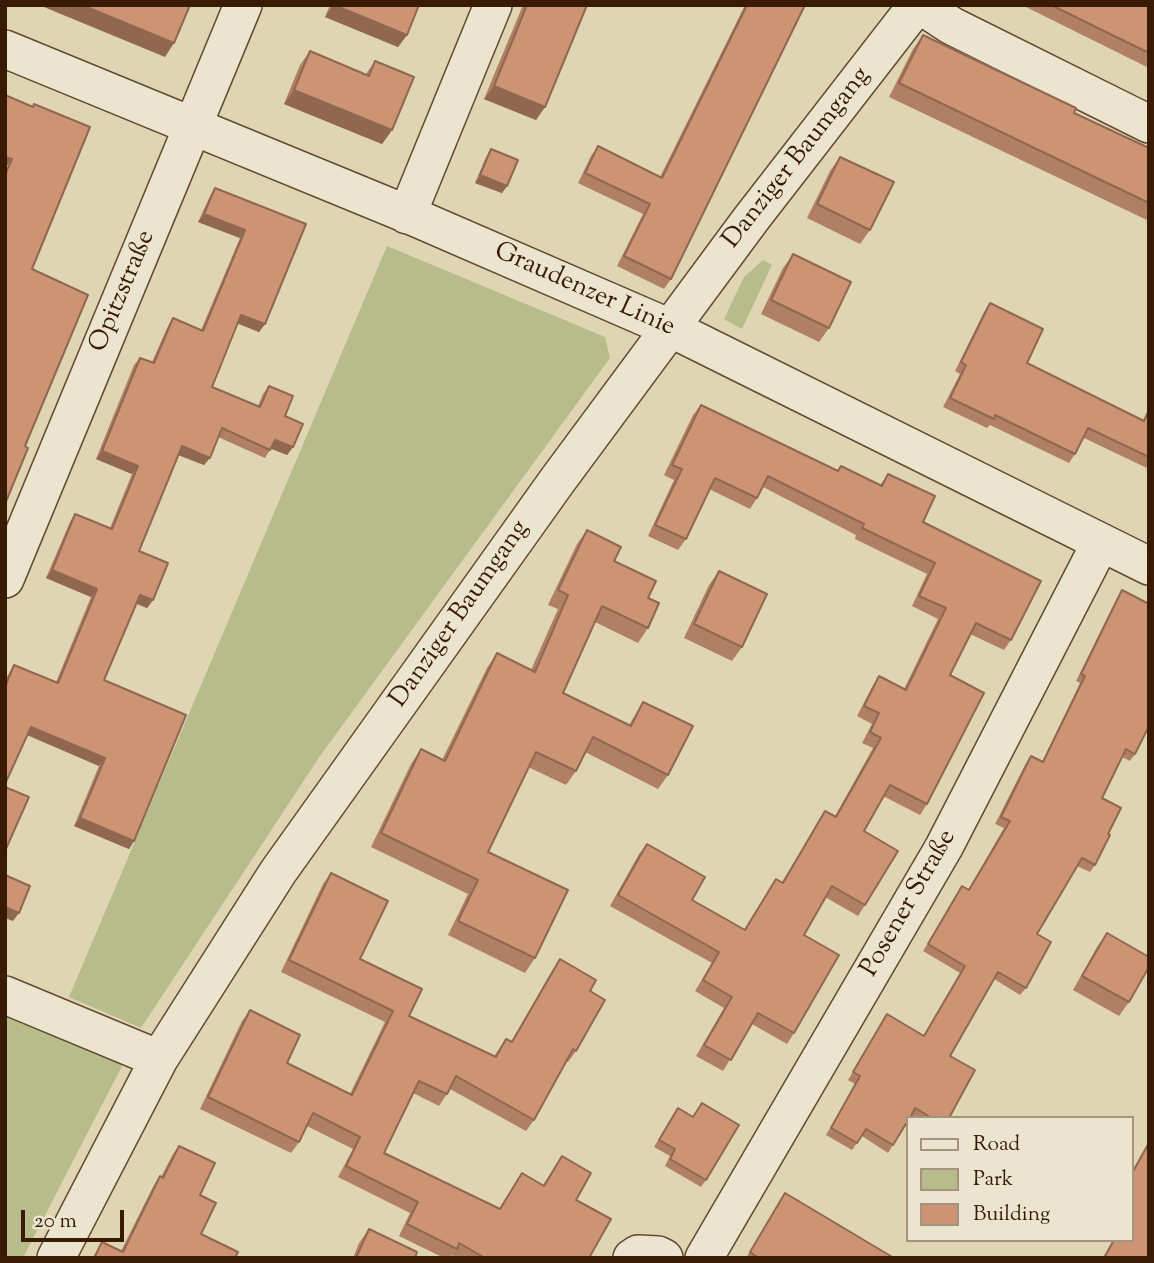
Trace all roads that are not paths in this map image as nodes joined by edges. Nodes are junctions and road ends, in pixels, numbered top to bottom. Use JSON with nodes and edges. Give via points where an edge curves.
{"nodes":[{"id":1,"x":243,"y":5,"type":"edge"},
{"id":2,"x":493,"y":5,"type":"edge"},
{"id":3,"x":919,"y":5,"type":"edge"},
{"id":4,"x":5,"y":49,"type":"edge"},
{"id":5,"x":1149,"y":124,"type":"edge"},
{"id":6,"x":193,"y":126,"type":"junction"},
{"id":7,"x":407,"y":215,"type":"junction"},
{"id":8,"x":670,"y":328,"type":"junction"},
{"id":9,"x":1101,"y":542,"type":"junction"},
{"id":10,"x":1149,"y":566,"type":"edge"},
{"id":11,"x":5,"y":579,"type":"edge"},
{"id":12,"x":5,"y":995,"type":"edge"},
{"id":13,"x":159,"y":1059,"type":"junction"},
{"id":14,"x":56,"y":1258,"type":"edge"},
{"id":15,"x":632,"y":1258,"type":"edge"},
{"id":16,"x":664,"y":1258,"type":"edge"},
{"id":17,"x":704,"y":1258,"type":"edge"}],
"edges":[{"from":1,"to":6,"type":"street","name":"Opitzstraße"},
{"from":2,"to":7,"type":"street"},
{"from":3,"to":5,"type":"street"},
{"from":3,"to":8,"type":"street","name":"Danziger Baumgang"},
{"from":4,"to":6,"type":"street","name":"Graudenzer Linie"},
{"from":6,"to":7,"type":"street","name":"Graudenzer Linie"},
{"from":6,"to":11,"type":"street","name":"Opitzstraße"},
{"from":7,"to":8,"type":"street","name":"Graudenzer Linie"},
{"from":8,"to":9,"type":"street","name":"Graudenzer Linie"},
{"from":8,"to":13,"type":"street","name":"Danziger Baumgang","via":[[278,872]]},
{"from":9,"to":10,"type":"street","name":"Graudenzer Linie"},
{"from":9,"to":17,"type":"street","name":"Posener Straße","via":[[944,847]]},
{"from":12,"to":13,"type":"street"},
{"from":13,"to":14,"type":"street","name":"Danziger Baumgang"},
{"from":15,"to":16,"type":"street","via":[[638,1254]]}]}
